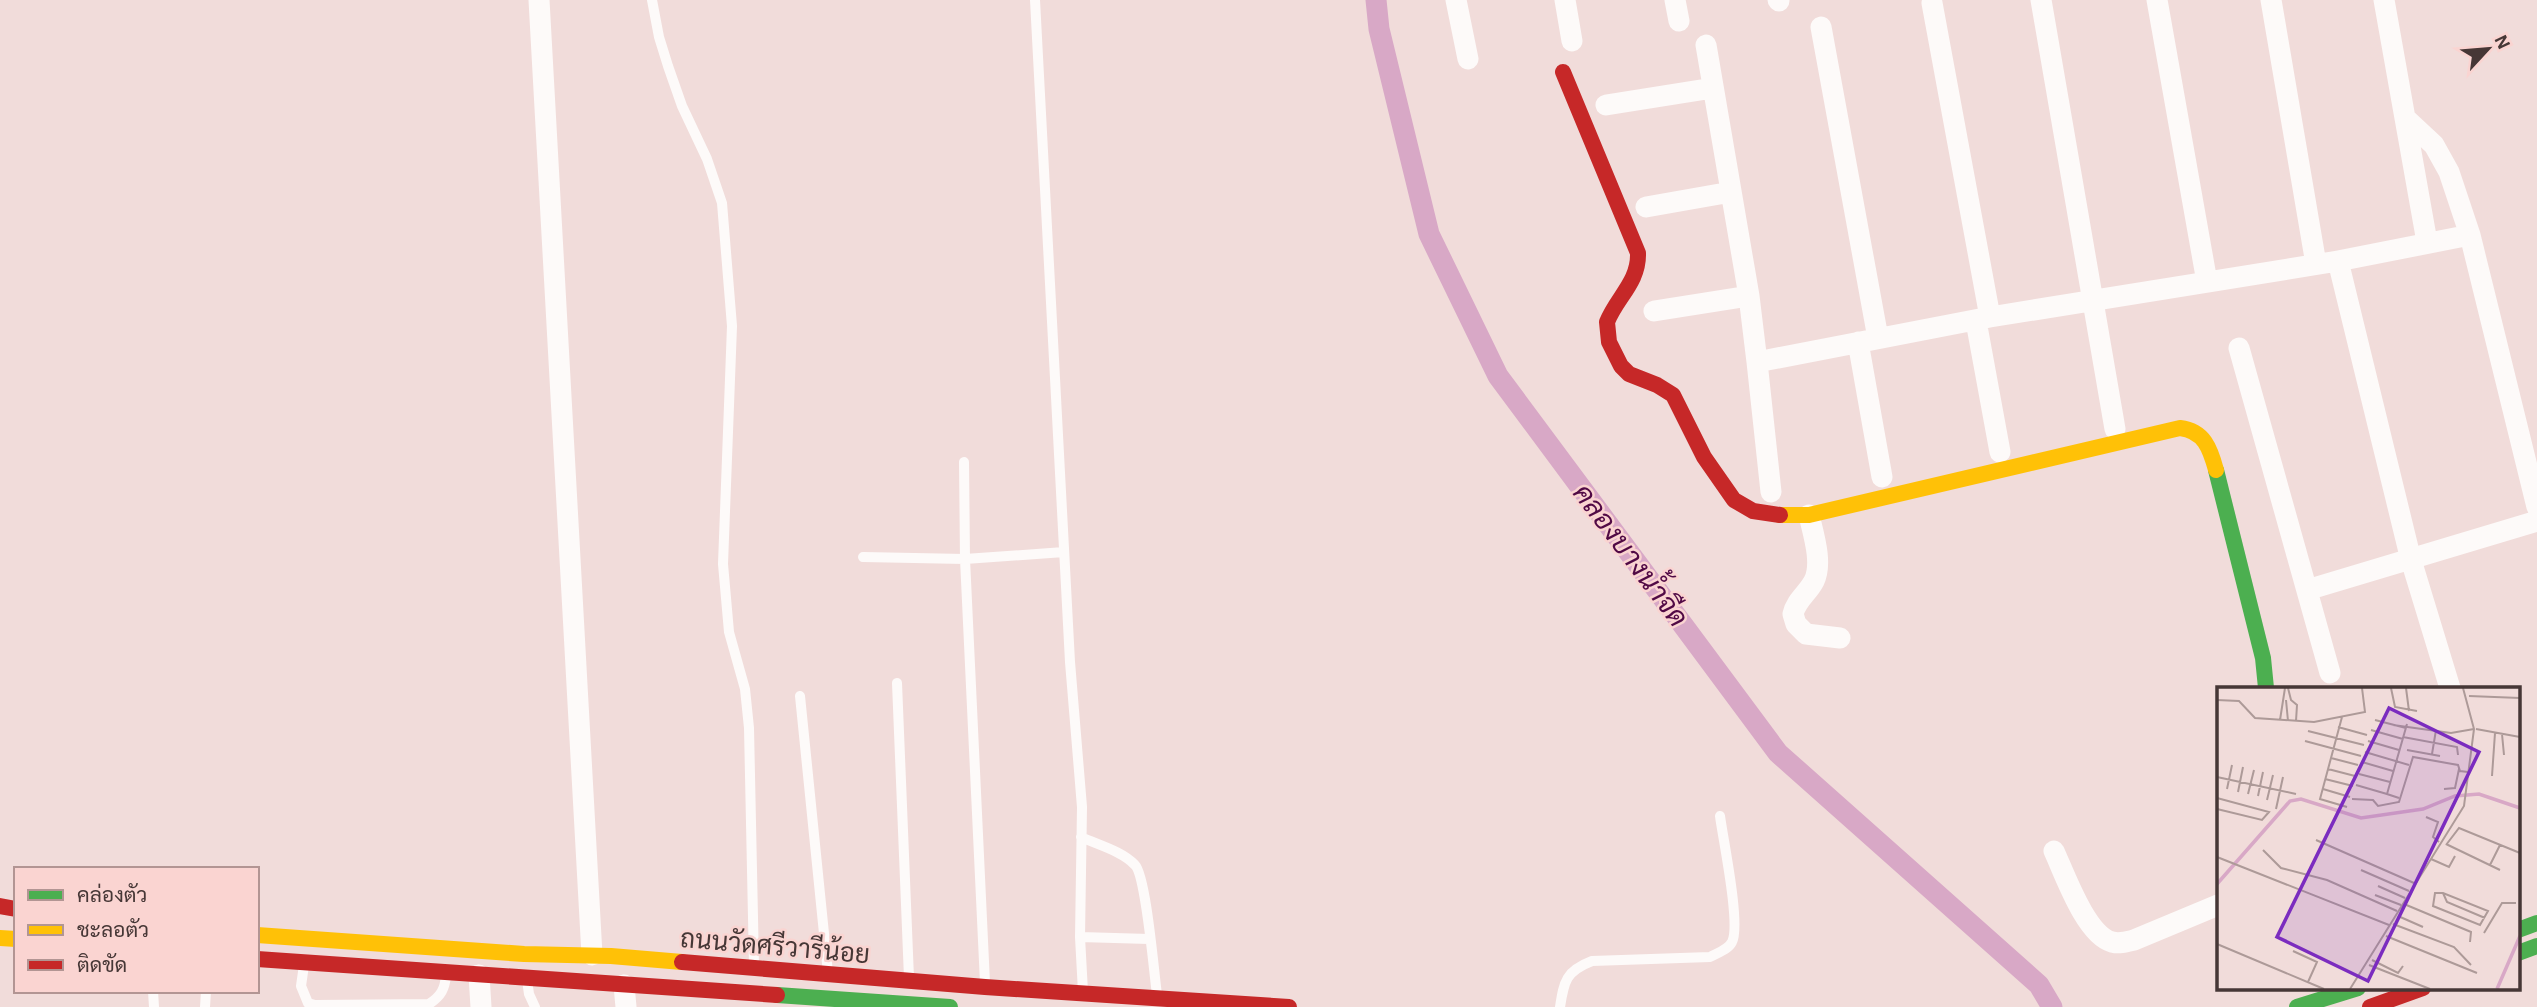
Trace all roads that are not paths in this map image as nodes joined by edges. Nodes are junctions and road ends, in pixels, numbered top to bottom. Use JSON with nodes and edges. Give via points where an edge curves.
{"nodes":[{"id":1,"x":538,"y":0,"type":"edge"},
{"id":2,"x":652,"y":0,"type":"edge"},
{"id":3,"x":1035,"y":0,"type":"edge"},
{"id":4,"x":1457,"y":0,"type":"edge"},
{"id":5,"x":1565,"y":0,"type":"edge"},
{"id":6,"x":2041,"y":0,"type":"edge"},
{"id":7,"x":2157,"y":0,"type":"edge"},
{"id":8,"x":2271,"y":0,"type":"edge"},
{"id":9,"x":2384,"y":0,"type":"edge"},
{"id":10,"x":1932,"y":3,"type":"dead end"},
{"id":11,"x":1821,"y":27,"type":"dead end"},
{"id":12,"x":1572,"y":41,"type":"dead end"},
{"id":13,"x":1706,"y":45,"type":"dead end"},
{"id":14,"x":1468,"y":59,"type":"dead end"},
{"id":15,"x":1563,"y":72,"type":"dead end"},
{"id":16,"x":1713,"y":88,"type":"junction"},
{"id":17,"x":1606,"y":105,"type":"dead end"},
{"id":18,"x":2405,"y":118,"type":"junction"},
{"id":19,"x":1731,"y":192,"type":"junction"},
{"id":20,"x":1646,"y":207,"type":"dead end"},
{"id":21,"x":2470,"y":234,"type":"junction"},
{"id":22,"x":2427,"y":242,"type":"junction"},
{"id":23,"x":2327,"y":262,"type":"junction"},
{"id":24,"x":2207,"y":282,"type":"junction"},
{"id":25,"x":1749,"y":296,"type":"junction"},
{"id":26,"x":2094,"y":302,"type":"junction"},
{"id":27,"x":1654,"y":311,"type":"dead end"},
{"id":28,"x":1983,"y":319,"type":"junction"},
{"id":29,"x":1868,"y":340,"type":"junction"},
{"id":30,"x":2239,"y":348,"type":"dead end"},
{"id":31,"x":1757,"y":362,"type":"junction"},
{"id":32,"x":2115,"y":429,"type":"dead end"},
{"id":33,"x":2000,"y":452,"type":"dead end"},
{"id":34,"x":964,"y":462,"type":"dead end"},
{"id":35,"x":1882,"y":477,"type":"dead end"},
{"id":36,"x":1771,"y":492,"type":"dead end"},
{"id":37,"x":2537,"y":507,"type":"edge"},
{"id":38,"x":1809,"y":515,"type":"junction"},
{"id":39,"x":2537,"y":521,"type":"edge"},
{"id":40,"x":1064,"y":552,"type":"junction"},
{"id":41,"x":863,"y":557,"type":"dead end"},
{"id":42,"x":965,"y":559,"type":"junction"},
{"id":43,"x":2411,"y":560,"type":"junction"},
{"id":44,"x":2307,"y":590,"type":"junction"},
{"id":45,"x":1840,"y":638,"type":"dead end"},
{"id":46,"x":2330,"y":673,"type":"dead end"},
{"id":47,"x":897,"y":683,"type":"dead end"},
{"id":48,"x":2266,"y":687,"type":"edge"},
{"id":49,"x":2450,"y":687,"type":"edge"},
{"id":50,"x":800,"y":696,"type":"dead end"},
{"id":51,"x":1720,"y":816,"type":"dead end"},
{"id":52,"x":1081,"y":837,"type":"junction"},
{"id":53,"x":2054,"y":851,"type":"dead end"},
{"id":54,"x":2217,"y":905,"type":"edge"},
{"id":55,"x":2537,"y":923,"type":"edge"},
{"id":56,"x":2520,"y":929,"type":"edge"},
{"id":57,"x":259,"y":935,"type":"edge"},
{"id":58,"x":1080,"y":937,"type":"junction"},
{"id":59,"x":1149,"y":939,"type":"junction"},
{"id":60,"x":2537,"y":946,"type":"edge"},
{"id":61,"x":2520,"y":952,"type":"edge"},
{"id":62,"x":592,"y":955,"type":"junction"},
{"id":63,"x":259,"y":959,"type":"edge"},
{"id":64,"x":305,"y":962,"type":"junction"},
{"id":65,"x":754,"y":968,"type":"junction"},
{"id":66,"x":446,"y":973,"type":"junction"},
{"id":67,"x":479,"y":975,"type":"junction"},
{"id":68,"x":828,"y":975,"type":"junction"},
{"id":69,"x":527,"y":979,"type":"junction"},
{"id":70,"x":909,"y":980,"type":"junction"},
{"id":71,"x":590,"y":983,"type":"junction"},
{"id":72,"x":624,"y":985,"type":"junction"},
{"id":73,"x":985,"y":988,"type":"junction"},
{"id":74,"x":2350,"y":990,"type":"edge"},
{"id":75,"x":2417,"y":990,"type":"edge"},
{"id":76,"x":1083,"y":995,"type":"junction"},
{"id":77,"x":1157,"y":997,"type":"junction"},
{"id":78,"x":2304,"y":1001,"type":"edge"},
{"id":79,"x":851,"y":1003,"type":"edge"},
{"id":80,"x":481,"y":1007,"type":"edge"},
{"id":81,"x":535,"y":1007,"type":"edge"},
{"id":82,"x":626,"y":1007,"type":"edge"},
{"id":83,"x":950,"y":1007,"type":"edge"},
{"id":84,"x":1289,"y":1007,"type":"edge"},
{"id":85,"x":1560,"y":1007,"type":"edge"},
{"id":86,"x":2370,"y":1007,"type":"edge"}],
"edges":[{"from":1,"to":62,"type":"street"},
{"from":2,"to":65,"type":"lane","via":[[668,66],[722,203],[732,326],[723,564],[729,632],[745,689],[749,727]]},
{"from":3,"to":40,"type":"lane"},
{"from":4,"to":14,"type":"street"},
{"from":5,"to":12,"type":"street"},
{"from":6,"to":26,"type":"street"},
{"from":7,"to":24,"type":"street"},
{"from":8,"to":23,"type":"street"},
{"from":9,"to":18,"type":"street"},
{"from":10,"to":28,"type":"street"},
{"from":11,"to":29,"type":"street"},
{"from":13,"to":16,"type":"street"},
{"from":15,"to":38,"type":"main road","via":[[1640,263],[1639,273],[1605,327],[1622,368],[1667,388],[1721,483],[1744,507],[1774,515]]},
{"from":16,"to":17,"type":"street"},
{"from":16,"to":19,"type":"street"},
{"from":18,"to":21,"type":"street","via":[[2434,145],[2449,172]]},
{"from":18,"to":22,"type":"street"},
{"from":19,"to":20,"type":"street"},
{"from":19,"to":25,"type":"street"},
{"from":21,"to":22,"type":"street"},
{"from":21,"to":37,"type":"street"},
{"from":22,"to":23,"type":"street"},
{"from":23,"to":24,"type":"street"},
{"from":23,"to":43,"type":"street"},
{"from":24,"to":26,"type":"street"},
{"from":25,"to":27,"type":"street"},
{"from":25,"to":31,"type":"street"},
{"from":26,"to":28,"type":"street"},
{"from":26,"to":32,"type":"street"},
{"from":28,"to":29,"type":"street"},
{"from":28,"to":33,"type":"street"},
{"from":29,"to":31,"type":"street"},
{"from":29,"to":35,"type":"street"},
{"from":30,"to":44,"type":"street"},
{"from":31,"to":36,"type":"street"},
{"from":34,"to":42,"type":"lane"},
{"from":38,"to":45,"type":"street","via":[[1816,542],[1815,580],[1793,614],[1806,634]]},
{"from":38,"to":48,"type":"main road","via":[[2180,428],[2192,429],[2201,434],[2213,459],[2263,658]]},
{"from":39,"to":43,"type":"street"},
{"from":40,"to":42,"type":"lane"},
{"from":40,"to":52,"type":"lane"},
{"from":41,"to":42,"type":"lane"},
{"from":42,"to":73,"type":"lane"},
{"from":43,"to":44,"type":"street"},
{"from":43,"to":49,"type":"street"},
{"from":44,"to":46,"type":"street"},
{"from":47,"to":70,"type":"lane"},
{"from":50,"to":68,"type":"lane"},
{"from":51,"to":85,"type":"lane","via":[[1733,941],[1710,957],[1592,961],[1576,967],[1564,981]]},
{"from":52,"to":58,"type":"lane"},
{"from":52,"to":59,"type":"lane","via":[[1136,866],[1143,885]]},
{"from":53,"to":54,"type":"street","via":[[2091,928],[2109,942],[2134,940]]},
{"from":55,"to":56,"type":"main road"},
{"from":57,"to":62,"type":"main road","name":"ถนนวัดศรีวารีน้อย"},
{"from":58,"to":59,"type":"lane"},
{"from":58,"to":76,"type":"lane"},
{"from":59,"to":77,"type":"lane"},
{"from":60,"to":61,"type":"main road"},
{"from":62,"to":65,"type":"main road","name":"ถนนวัดศรีวารีน้อย"},
{"from":62,"to":71,"type":"main road"},
{"from":63,"to":64,"type":"main road","name":"ถนนวัดศรีวารีน้อย"},
{"from":64,"to":66,"type":"main road","name":"ถนนวัดศรีวารีน้อย"},
{"from":64,"to":66,"type":"lane","via":[[302,986],[308,1003],[315,1006],[429,1004],[439,998]]},
{"from":65,"to":68,"type":"main road","name":"ถนนวัดศรีวารีน้อย"},
{"from":66,"to":67,"type":"main road","name":"ถนนวัดศรีวารีน้อย"},
{"from":67,"to":69,"type":"main road","name":"ถนนวัดศรีวารีน้อย"},
{"from":67,"to":80,"type":"street"},
{"from":68,"to":70,"type":"main road","name":"ถนนวัดศรีวารีน้อย"},
{"from":69,"to":71,"type":"main road","name":"ถนนวัดศรีวารีน้อย"},
{"from":69,"to":81,"type":"lane"},
{"from":70,"to":73,"type":"main road","name":"ถนนวัดศรีวารีน้อย"},
{"from":71,"to":72,"type":"main road","name":"ถนนวัดศรีวารีน้อย"},
{"from":72,"to":79,"type":"main road","name":"ถนนวัดศรีวารีน้อย"},
{"from":72,"to":82,"type":"street"},
{"from":73,"to":76,"type":"main road","name":"ถนนวัดศรีวารีน้อย"},
{"from":74,"to":78,"type":"main road"},
{"from":75,"to":86,"type":"main road"},
{"from":76,"to":77,"type":"main road","name":"ถนนวัดศรีวารีน้อย"},
{"from":77,"to":84,"type":"main road","name":"ถนนวัดศรีวารีน้อย"},
{"from":79,"to":83,"type":"main road","name":"ถนนวัดศรีวารีน้อย"}]}
